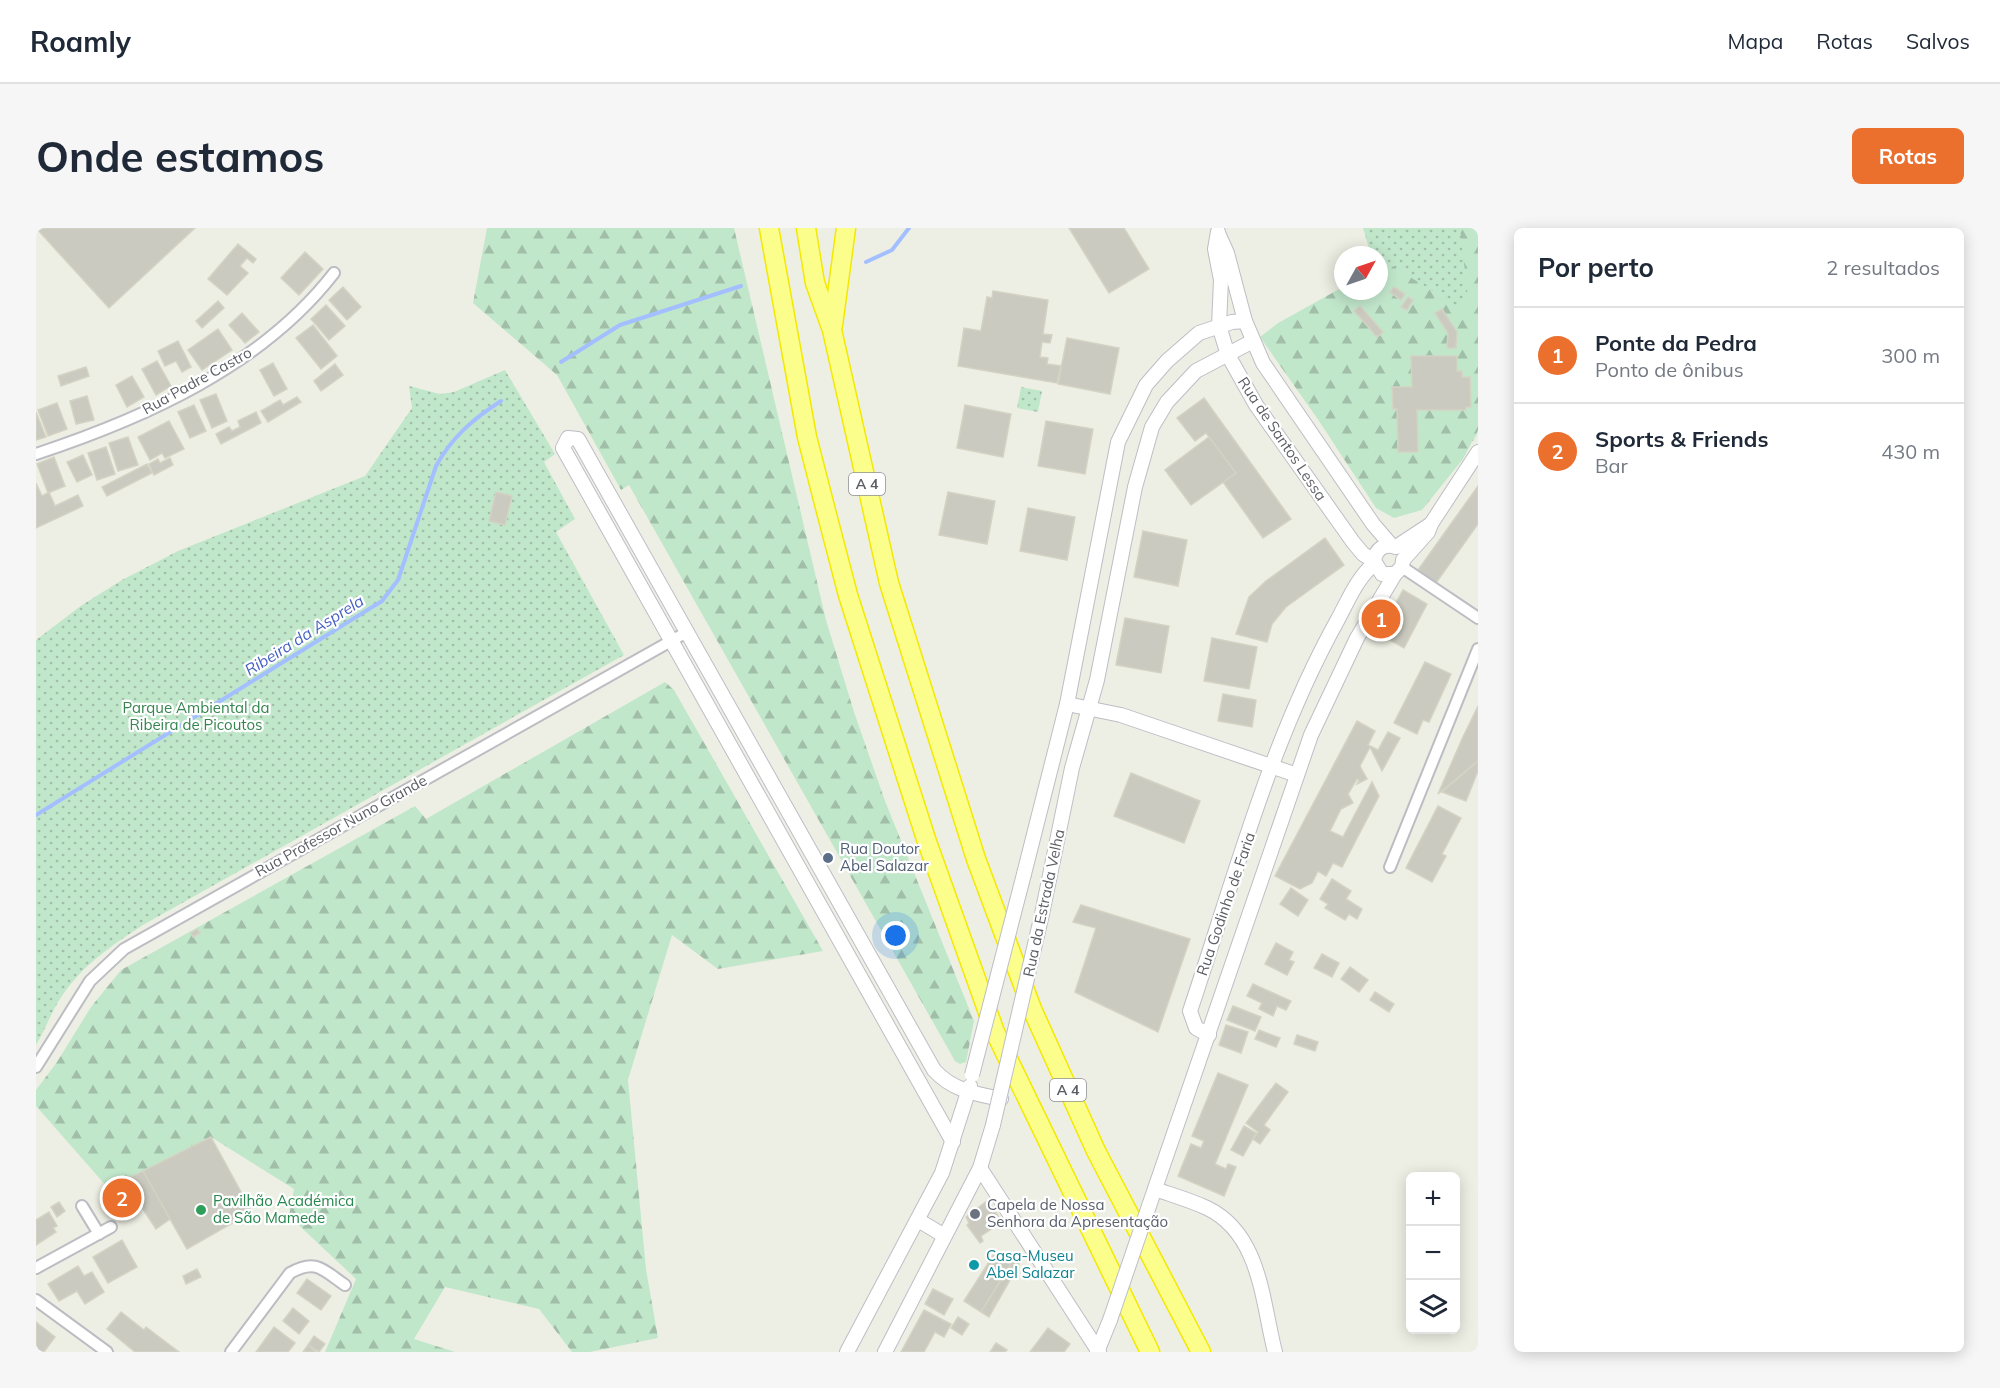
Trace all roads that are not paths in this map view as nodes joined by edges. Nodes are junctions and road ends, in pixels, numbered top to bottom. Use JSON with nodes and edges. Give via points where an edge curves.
{"nodes":[{"id":1,"x":770,"y":228,"type":"edge"},
{"id":2,"x":806,"y":228,"type":"edge"},
{"id":3,"x":846,"y":228,"type":"edge"},
{"id":4,"x":1217,"y":230,"type":"edge"},
{"id":5,"x":334,"y":273,"type":"dead end"},
{"id":6,"x":1245,"y":321,"type":"junction"},
{"id":7,"x":1219,"y":326,"type":"junction"},
{"id":8,"x":832,"y":330,"type":"junction"},
{"id":9,"x":1253,"y":341,"type":"junction"},
{"id":10,"x":1228,"y":355,"type":"junction"},
{"id":11,"x":1478,"y":452,"type":"edge"},
{"id":12,"x":36,"y":454,"type":"edge"},
{"id":13,"x":1103,"y":512,"type":"junction"},
{"id":14,"x":1130,"y":517,"type":"junction"},
{"id":15,"x":1431,"y":524,"type":"junction"},
{"id":16,"x":1394,"y":546,"type":"junction"},
{"id":17,"x":1374,"y":563,"type":"junction"},
{"id":18,"x":1400,"y":567,"type":"junction"},
{"id":19,"x":1478,"y":616,"type":"edge"},
{"id":20,"x":687,"y":632,"type":"junction"},
{"id":21,"x":672,"y":641,"type":"junction"},
{"id":22,"x":1478,"y":649,"type":"edge"},
{"id":23,"x":1067,"y":705,"type":"junction"},
{"id":24,"x":1090,"y":708,"type":"junction"},
{"id":25,"x":1272,"y":766,"type":"junction"},
{"id":26,"x":1297,"y":776,"type":"junction"},
{"id":27,"x":1390,"y":867,"type":"dead end"},
{"id":28,"x":1209,"y":1035,"type":"junction"},
{"id":29,"x":36,"y":1067,"type":"edge"},
{"id":30,"x":974,"y":1094,"type":"junction"},
{"id":31,"x":1001,"y":1099,"type":"junction"},
{"id":32,"x":953,"y":1142,"type":"junction"},
{"id":33,"x":980,"y":1168,"type":"junction"},
{"id":34,"x":1155,"y":1189,"type":"junction"},
{"id":35,"x":82,"y":1206,"type":"dead end"},
{"id":36,"x":918,"y":1220,"type":"junction"},
{"id":37,"x":111,"y":1227,"type":"dead end"},
{"id":38,"x":99,"y":1234,"type":"junction"},
{"id":39,"x":943,"y":1235,"type":"junction"},
{"id":40,"x":36,"y":1268,"type":"edge"},
{"id":41,"x":345,"y":1285,"type":"dead end"},
{"id":42,"x":36,"y":1300,"type":"edge"},
{"id":43,"x":1098,"y":1351,"type":"edge"},
{"id":44,"x":107,"y":1352,"type":"edge"},
{"id":45,"x":231,"y":1352,"type":"edge"},
{"id":46,"x":847,"y":1352,"type":"edge"},
{"id":47,"x":885,"y":1352,"type":"edge"},
{"id":48,"x":1150,"y":1352,"type":"edge"},
{"id":49,"x":1201,"y":1352,"type":"edge"},
{"id":50,"x":1275,"y":1352,"type":"edge"}],
"edges":[{"from":1,"to":48,"type":"highway","number":"A 4","via":[[807,437],[823,501],[848,595],[926,839],[995,1032]]},
{"from":2,"to":8,"type":"highway","number":"A 4","via":[[815,283]]},
{"from":3,"to":8,"type":"highway"},
{"from":4,"to":6,"type":"street","name":"Rua de Santos Lessa"},
{"from":4,"to":7,"type":"street","name":"Rua de Santos Lessa"},
{"from":5,"to":12,"type":"street","name":"Rua Padre Castro","via":[[281,331],[235,363],[114,425]]},
{"from":6,"to":7,"type":"street","name":"Rua da Estrada Velha"},
{"from":6,"to":9,"type":"street","name":"Rua de Santos Lessa"},
{"from":7,"to":10,"type":"street","name":"Rua de Santos Lessa"},
{"from":7,"to":13,"type":"street","name":"Rua da Estrada Velha","via":[[1199,333],[1146,385],[1118,442]]},
{"from":8,"to":49,"type":"highway","number":"A 4","via":[[889,583],[976,859],[1032,1009],[1096,1151]]},
{"from":9,"to":10,"type":"street","name":"Rua da Estrada Velha"},
{"from":9,"to":16,"type":"street","name":"Rua de Santos Lessa","via":[[1276,385]]},
{"from":10,"to":14,"type":"street","name":"Rua da Estrada Velha","via":[[1196,371],[1167,402],[1143,452]]},
{"from":10,"to":17,"type":"street","name":"Rua de Santos Lessa","via":[[1257,405],[1346,532]]},
{"from":11,"to":15,"type":"street","name":"Rua Godinho de Faria"},
{"from":13,"to":14,"type":"street"},
{"from":13,"to":23,"type":"street","name":"Rua da Estrada Velha"},
{"from":14,"to":24,"type":"street","name":"Rua da Estrada Velha"},
{"from":15,"to":16,"type":"street","name":"Rua Godinho de Faria"},
{"from":15,"to":18,"type":"street","name":"Rua Godinho de Faria"},
{"from":16,"to":17,"type":"street","name":"Rua Godinho de Faria","via":[[1379,549]]},
{"from":16,"to":18,"type":"street"},
{"from":17,"to":18,"type":"street","via":[[1382,574]]},
{"from":17,"to":25,"type":"street","name":"Rua Godinho de Faria","via":[[1358,582],[1309,673]]},
{"from":18,"to":19,"type":"street"},
{"from":18,"to":26,"type":"street","name":"Rua Godinho de Faria","via":[[1335,680]]},
{"from":20,"to":21,"type":"street","name":"Rua Professor Nuno Grande"},
{"from":20,"to":21,"type":"street","via":[[578,439],[568,438],[563,448]]},
{"from":20,"to":30,"type":"street","via":[[934,1070],[944,1080]]},
{"from":21,"to":29,"type":"street","name":"Rua Professor Nuno Grande","via":[[124,950],[90,981]]},
{"from":21,"to":32,"type":"street"},
{"from":22,"to":27,"type":"street"},
{"from":23,"to":24,"type":"street"},
{"from":23,"to":30,"type":"street","name":"Rua da Estrada Velha","bridge":true,"via":[[972,1075]]},
{"from":24,"to":25,"type":"street"},
{"from":24,"to":31,"type":"street","name":"Rua da Estrada Velha","bridge":true,"via":[[1072,768]]},
{"from":25,"to":26,"type":"street"},
{"from":25,"to":28,"type":"street","name":"Rua Godinho de Faria","via":[[1190,1011],[1196,1028]]},
{"from":26,"to":28,"type":"street","name":"Rua Godinho de Faria"},
{"from":28,"to":34,"type":"street","name":"Rua Godinho de Faria"},
{"from":30,"to":31,"type":"street"},
{"from":30,"to":32,"type":"street","name":"Rua da Estrada Velha"},
{"from":31,"to":33,"type":"street","name":"Rua da Estrada Velha","bridge":true},
{"from":32,"to":36,"type":"street","name":"Rua da Estrada Velha"},
{"from":33,"to":39,"type":"street","name":"Rua da Estrada Velha"},
{"from":33,"to":43,"type":"street"},
{"from":34,"to":43,"type":"street","name":"Rua Godinho de Faria","bridge":true},
{"from":34,"to":50,"type":"street","via":[[1208,1208],[1238,1233],[1262,1286]]},
{"from":35,"to":38,"type":"street"},
{"from":36,"to":39,"type":"street"},
{"from":36,"to":46,"type":"street","name":"Rua da Estrada Velha"},
{"from":37,"to":38,"type":"street"},
{"from":38,"to":40,"type":"street"},
{"from":39,"to":47,"type":"street","name":"Rua da Estrada Velha"},
{"from":41,"to":45,"type":"street","via":[[318,1267],[304,1265],[290,1273]]},
{"from":42,"to":44,"type":"street"}]}
